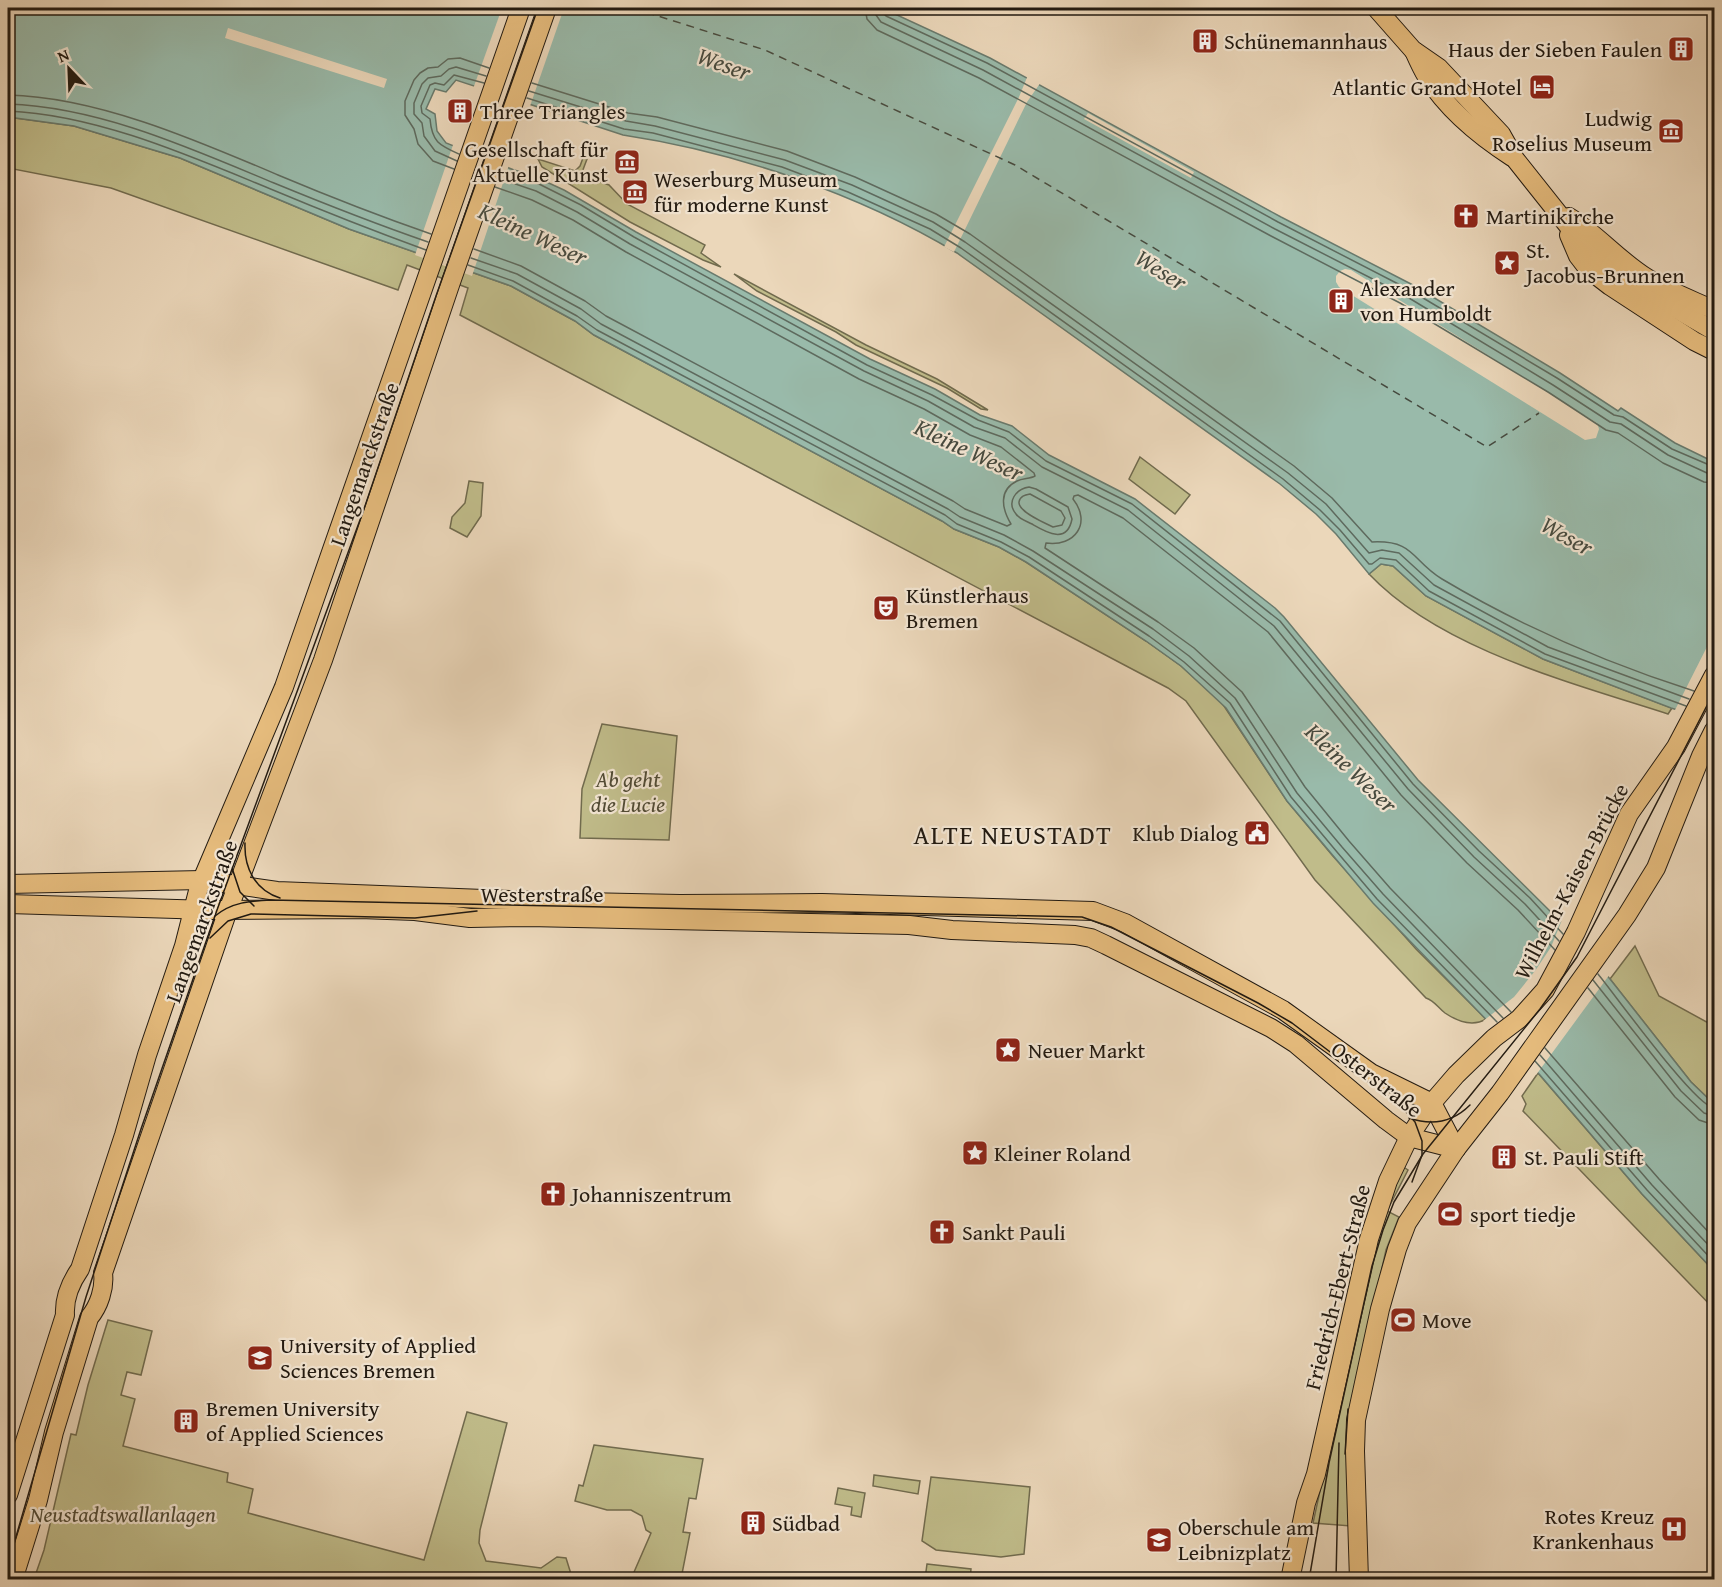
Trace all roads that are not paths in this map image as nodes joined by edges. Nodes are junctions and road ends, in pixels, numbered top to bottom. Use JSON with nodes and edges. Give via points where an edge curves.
{"nodes":[{"id":1,"x":521,"y":8,"type":"edge"},
{"id":2,"x":547,"y":8,"type":"edge"},
{"id":3,"x":1376,"y":8,"type":"edge"},
{"id":4,"x":1557,"y":210,"type":"junction"},
{"id":5,"x":1714,"y":310,"type":"edge"},
{"id":6,"x":1714,"y":331,"type":"edge"},
{"id":7,"x":1714,"y":351,"type":"edge"},
{"id":8,"x":1714,"y":675,"type":"edge"},
{"id":9,"x":1714,"y":730,"type":"edge"},
{"id":10,"x":201,"y":880,"type":"junction"},
{"id":11,"x":8,"y":884,"type":"edge"},
{"id":12,"x":238,"y":884,"type":"junction"},
{"id":13,"x":8,"y":904,"type":"edge"},
{"id":14,"x":192,"y":909,"type":"junction"},
{"id":15,"x":228,"y":910,"type":"junction"},
{"id":16,"x":1061,"y":910,"type":"joint"},
{"id":17,"x":1076,"y":935,"type":"joint"},
{"id":18,"x":1494,"y":1038,"type":"joint"},
{"id":19,"x":1432,"y":1103,"type":"junction"},
{"id":20,"x":1409,"y":1137,"type":"junction"},
{"id":21,"x":1456,"y":1149,"type":"junction"},
{"id":22,"x":8,"y":1495,"type":"edge"},
{"id":23,"x":13,"y":1580,"type":"edge"},
{"id":24,"x":1290,"y":1580,"type":"edge"},
{"id":25,"x":1359,"y":1580,"type":"edge"}],
"edges":[{"from":1,"to":10,"type":"main road","name":"Langemarckstraße","via":[[284,687]]},
{"from":2,"to":12,"type":"main road","name":"Langemarckstraße","via":[[323,660]]},
{"from":3,"to":4,"type":"main road","via":[[1413,50],[1439,68],[1501,134],[1515,159]]},
{"from":4,"to":5,"type":"main road","via":[[1582,225],[1647,278]]},
{"from":4,"to":6,"type":"main road","via":[[1601,261],[1656,299]]},
{"from":4,"to":7,"type":"main road","via":[[1588,269]]},
{"from":8,"to":18,"type":"main road","name":"Wilhelm-Kaisen-Brücke","via":[[1676,747],[1629,814],[1578,928],[1545,990],[1519,1019]]},
{"from":9,"to":21,"type":"main road","name":"Friedrich-Ebert-Straße","via":[[1656,868],[1601,952]]},
{"from":10,"to":11,"type":"main road","name":"Westerstraße"},
{"from":10,"to":12,"type":"main road","name":"Westerstraße"},
{"from":10,"to":14,"type":"main road","name":"Langemarckstraße"},
{"from":12,"to":15,"type":"main road","name":"Langemarckstraße"},
{"from":12,"to":16,"type":"main road","name":"Westerstraße","via":[[277,891],[534,901],[831,903]]},
{"from":13,"to":14,"type":"main road","name":"Westerstraße"},
{"from":14,"to":15,"type":"main road","name":"Westerstraße"},
{"from":14,"to":22,"type":"main road","name":"Langemarckstraße","via":[[124,1135],[80,1269],[64,1305],[65,1316]]},
{"from":15,"to":17,"type":"main road","name":"Westerstraße","via":[[360,909],[470,918],[909,925]]},
{"from":15,"to":23,"type":"main road","name":"Langemarckstraße","via":[[103,1273],[104,1282],[57,1422]]},
{"from":16,"to":19,"type":"main road","name":"Osterstraße","via":[[1093,911],[1125,923],[1283,1010],[1371,1073]]},
{"from":17,"to":20,"type":"main road","name":"Osterstraße","via":[[1106,945],[1270,1028],[1296,1044]]},
{"from":18,"to":19,"type":"main road","name":"Friedrich-Ebert-Straße"},
{"from":19,"to":20,"type":"main road","name":"Friedrich-Ebert-Straße"},
{"from":19,"to":21,"type":"main road","name":"Osterstraße"},
{"from":20,"to":21,"type":"main road","name":"Osterstraße"},
{"from":20,"to":24,"type":"main road","name":"Friedrich-Ebert-Straße","via":[[1388,1181],[1369,1239]]},
{"from":21,"to":25,"type":"main road","name":"Friedrich-Ebert-Straße","via":[[1407,1223],[1380,1309],[1356,1420]]}]}
